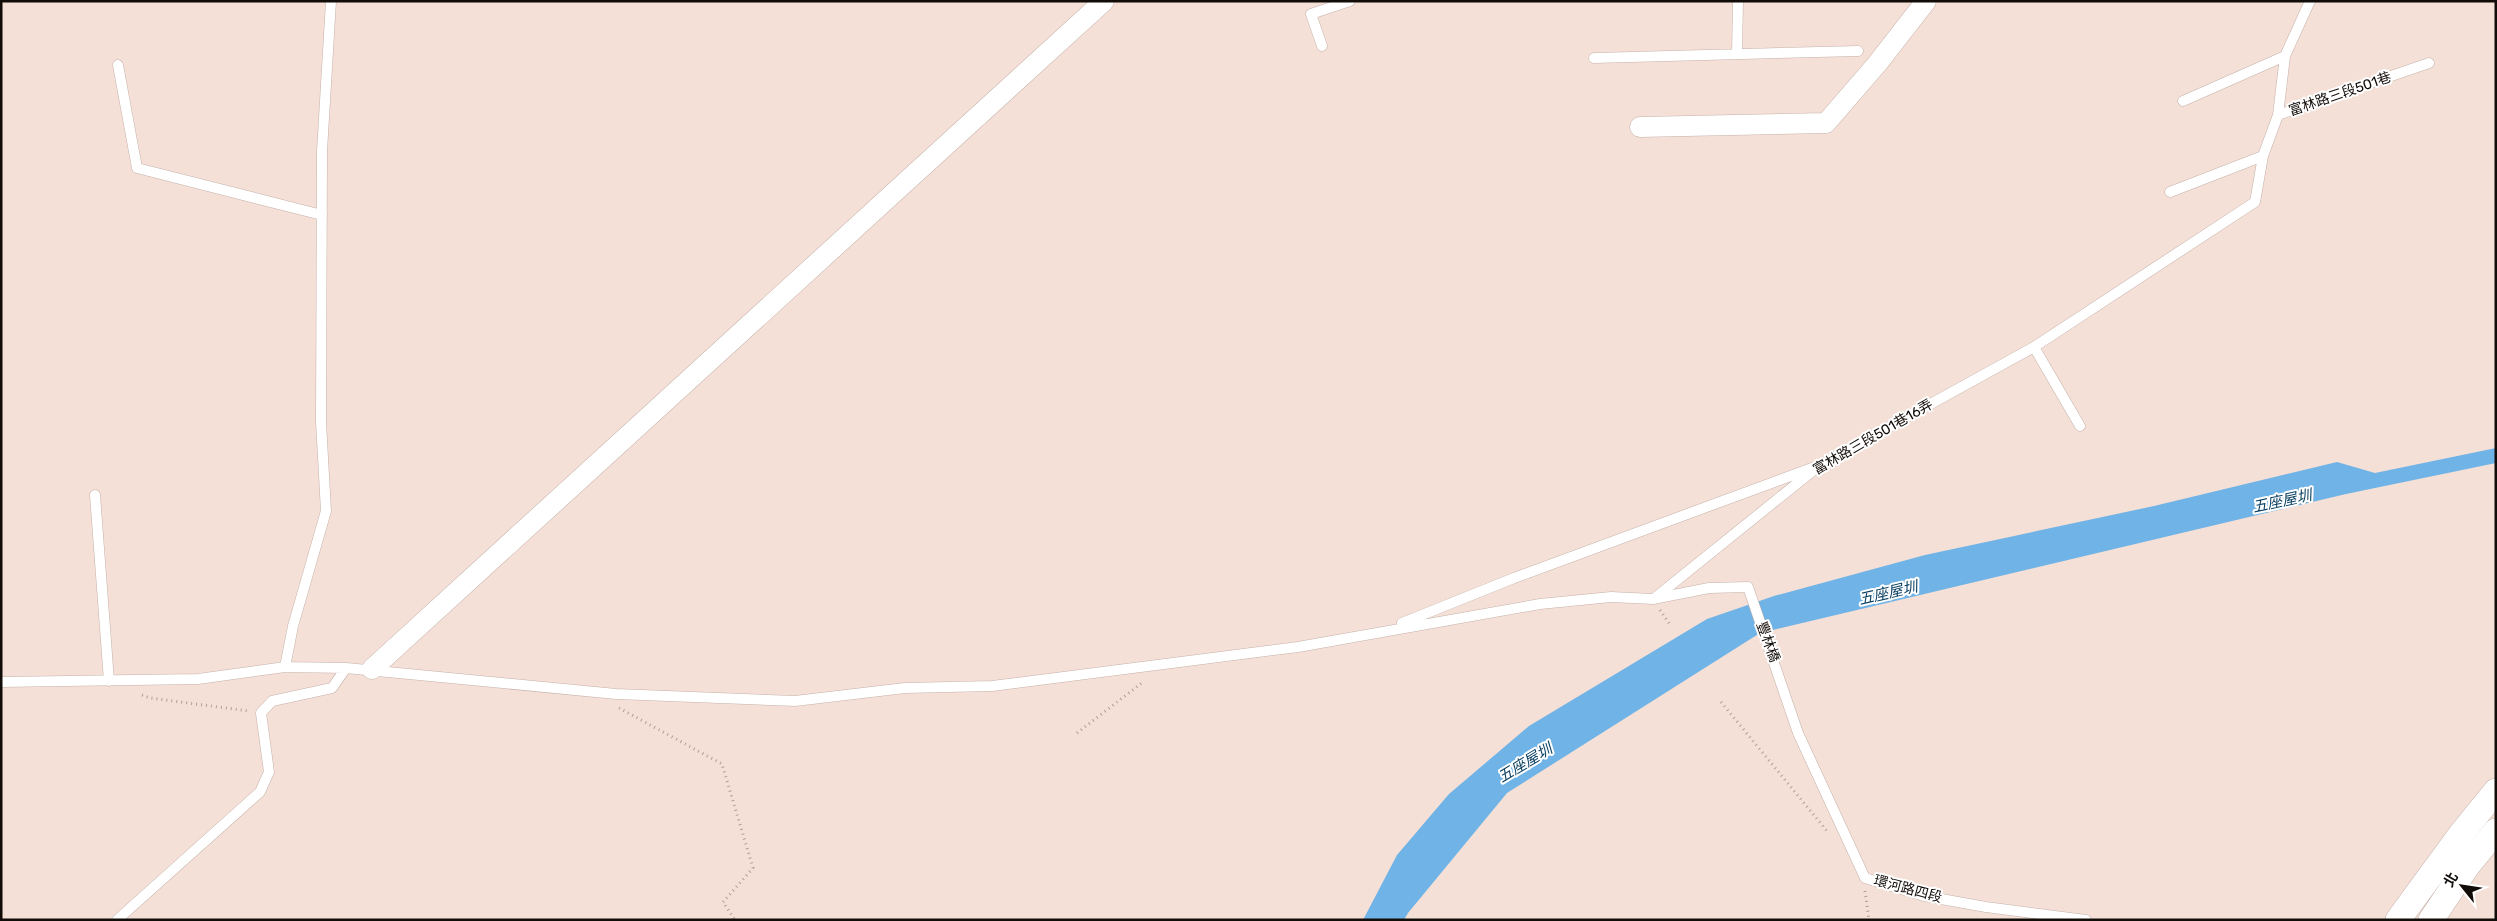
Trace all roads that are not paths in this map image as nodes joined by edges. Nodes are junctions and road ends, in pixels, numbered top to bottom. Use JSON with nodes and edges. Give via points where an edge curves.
{"nodes":[{"id":1,"x":331,"y":1,"type":"edge"},
{"id":2,"x":1104,"y":1,"type":"edge"},
{"id":3,"x":1350,"y":1,"type":"edge"},
{"id":4,"x":1738,"y":1,"type":"edge"},
{"id":5,"x":1926,"y":1,"type":"edge"},
{"id":6,"x":2310,"y":1,"type":"edge"},
{"id":7,"x":1322,"y":46,"type":"dead end"},
{"id":8,"x":1858,"y":51,"type":"dead end"},
{"id":9,"x":1737,"y":54,"type":"junction"},
{"id":10,"x":2285,"y":56,"type":"junction"},
{"id":11,"x":1594,"y":58,"type":"dead end"},
{"id":12,"x":2429,"y":63,"type":"dead end"},
{"id":13,"x":118,"y":65,"type":"dead end"},
{"id":14,"x":2183,"y":101,"type":"dead end"},
{"id":15,"x":2278,"y":115,"type":"junction"},
{"id":16,"x":1640,"y":127,"type":"dead end"},
{"id":17,"x":2263,"y":156,"type":"junction"},
{"id":18,"x":2170,"y":192,"type":"dead end"},
{"id":19,"x":322,"y":215,"type":"junction"},
{"id":20,"x":2034,"y":347,"type":"junction"},
{"id":21,"x":2080,"y":426,"type":"dead end"},
{"id":22,"x":1820,"y":465,"type":"junction"},
{"id":23,"x":95,"y":495,"type":"dead end"},
{"id":24,"x":1653,"y":599,"type":"junction"},
{"id":25,"x":1382,"y":631,"type":"junction"},
{"id":26,"x":285,"y":667,"type":"junction"},
{"id":27,"x":346,"y":668,"type":"junction"},
{"id":28,"x":372,"y":669,"type":"junction"},
{"id":29,"x":109,"y":681,"type":"junction"},
{"id":30,"x":1,"y":682,"type":"edge"},
{"id":31,"x":1787,"y":697,"type":"joint"},
{"id":32,"x":2496,"y":791,"type":"edge"},
{"id":33,"x":2496,"y":831,"type":"edge"},
{"id":34,"x":116,"y":920,"type":"edge"},
{"id":35,"x":2086,"y":920,"type":"edge"},
{"id":36,"x":2398,"y":920,"type":"edge"},
{"id":37,"x":2431,"y":920,"type":"edge"}],
"edges":[{"from":1,"to":19,"type":"lane","via":[[322,151]]},
{"from":2,"to":28,"type":"street"},
{"from":3,"to":7,"type":"lane","via":[[1312,14]]},
{"from":4,"to":9,"type":"lane"},
{"from":5,"to":16,"type":"street","via":[[1826,123]]},
{"from":6,"to":10,"type":"lane","name":"富林路三段501巷"},
{"from":8,"to":9,"type":"lane"},
{"from":9,"to":11,"type":"lane"},
{"from":10,"to":14,"type":"lane"},
{"from":10,"to":15,"type":"lane","name":"富林路三段501巷"},
{"from":12,"to":15,"type":"lane","name":"富林路三段501巷"},
{"from":13,"to":19,"type":"lane","via":[[137,168]]},
{"from":15,"to":17,"type":"lane","name":"富林路三段501巷16弄"},
{"from":17,"to":18,"type":"lane"},
{"from":17,"to":20,"type":"lane","name":"富林路三段501巷16弄","via":[[2255,202]]},
{"from":19,"to":26,"type":"lane","via":[[321,422],[326,511]]},
{"from":20,"to":21,"type":"lane"},
{"from":20,"to":22,"type":"lane","name":"富林路三段501巷16弄"},
{"from":22,"to":24,"type":"lane","name":"富林路三段501巷16弄"},
{"from":22,"to":25,"type":"lane","via":[[1514,578]]},
{"from":23,"to":29,"type":"lane"},
{"from":24,"to":25,"type":"lane","via":[[1610,597],[1540,604]]},
{"from":24,"to":31,"type":"lane","name":"豐林橋","via":[[1709,588],[1748,587]]},
{"from":25,"to":28,"type":"lane","via":[[1298,647],[992,686],[905,688],[794,701],[586,691]]},
{"from":26,"to":27,"type":"lane"},
{"from":26,"to":29,"type":"lane","via":[[198,679]]},
{"from":27,"to":28,"type":"lane"},
{"from":27,"to":34,"type":"lane","via":[[332,688],[272,701],[261,712],[269,772],[260,792]]},
{"from":29,"to":30,"type":"lane"},
{"from":31,"to":35,"type":"lane","name":"環河路四段","via":[[1798,733],[1865,878],[1924,896]]},
{"from":32,"to":36,"type":"street"},
{"from":33,"to":37,"type":"street","via":[[2468,865]]}]}
